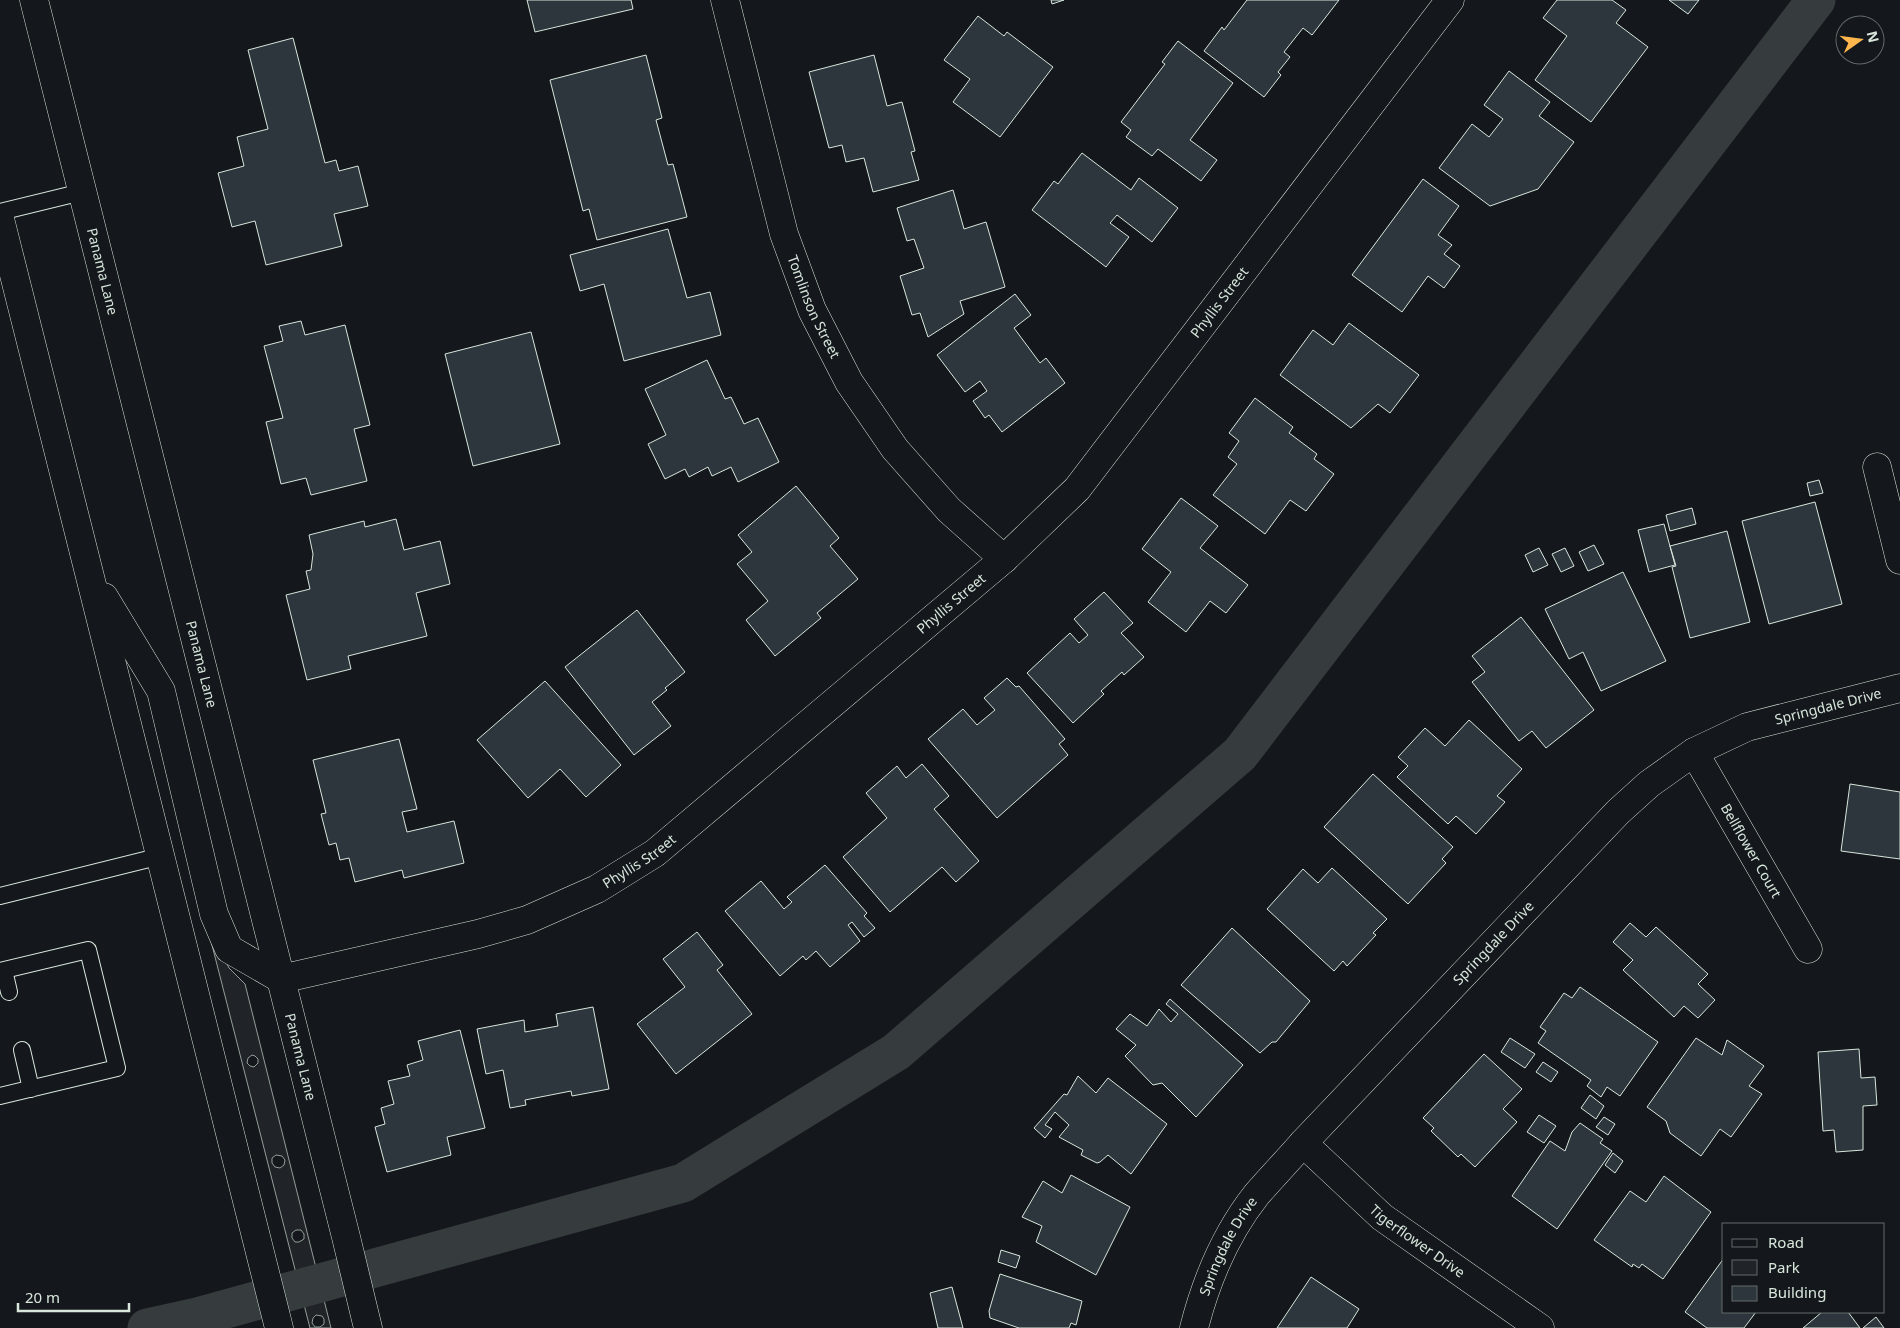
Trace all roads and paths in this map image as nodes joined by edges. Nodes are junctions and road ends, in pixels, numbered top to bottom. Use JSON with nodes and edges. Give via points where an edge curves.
{"nodes":[{"id":1,"x":34,"y":0,"type":"edge"},
{"id":2,"x":725,"y":0,"type":"edge"},
{"id":3,"x":1450,"y":0,"type":"edge"},
{"id":4,"x":82,"y":192,"type":"junction"},
{"id":5,"x":0,"y":212,"type":"edge"},
{"id":6,"x":0,"y":219,"type":"edge"},
{"id":7,"x":1877,"y":467,"type":"dead end"},
{"id":8,"x":1004,"y":559,"type":"junction"},
{"id":9,"x":1900,"y":560,"type":"edge"},
{"id":10,"x":89,"y":572,"type":"junction"},
{"id":11,"x":1900,"y":688,"type":"edge"},
{"id":12,"x":1694,"y":752,"type":"junction"},
{"id":13,"x":161,"y":856,"type":"junction"},
{"id":14,"x":0,"y":896,"type":"edge"},
{"id":15,"x":1808,"y":949,"type":"dead end"},
{"id":16,"x":2,"y":971,"type":"edge"},
{"id":17,"x":281,"y":979,"type":"junction"},
{"id":18,"x":9,"y":992,"type":"dead end"},
{"id":19,"x":22,"y":1050,"type":"dead end"},
{"id":20,"x":32,"y":1089,"type":"junction"},
{"id":21,"x":0,"y":1096,"type":"edge"},
{"id":22,"x":1303,"y":1143,"type":"junction"},
{"id":23,"x":367,"y":1326,"type":"edge"},
{"id":24,"x":279,"y":1328,"type":"edge"},
{"id":25,"x":1194,"y":1328,"type":"edge"},
{"id":26,"x":1540,"y":1328,"type":"edge"}],
"edges":[{"from":1,"to":4,"type":"street","name":"Panama Lane"},
{"from":2,"to":8,"type":"street","name":"Tomlinson Street","via":[[784,234],[812,310],[850,382],[895,449],[949,510]]},
{"from":3,"to":8,"type":"street","name":"Phyllis Street","via":[[1077,488]]},
{"from":4,"to":5,"type":"lane"},
{"from":4,"to":17,"type":"street","name":"Panama Lane"},
{"from":6,"to":10,"type":"street"},
{"from":7,"to":9,"type":"street"},
{"from":8,"to":17,"type":"street","name":"Phyllis Street","via":[[655,853],[598,889],[527,920],[478,934]]},
{"from":10,"to":13,"type":"street"},
{"from":10,"to":17,"type":"street","via":[[162,691],[214,914],[230,949]]},
{"from":11,"to":12,"type":"street","name":"Springdale Drive","via":[[1747,727]]},
{"from":12,"to":15,"type":"street","name":"Bellflower Court"},
{"from":12,"to":22,"type":"street","name":"Springdale Drive","via":[[1649,784],[1618,812]]},
{"from":13,"to":14,"type":"lane"},
{"from":13,"to":24,"type":"street"},
{"from":16,"to":18,"type":"lane"},
{"from":16,"to":20,"type":"lane","via":[[88,950],[117,1068]]},
{"from":17,"to":23,"type":"street","name":"Panama Lane"},
{"from":19,"to":20,"type":"lane"},
{"from":20,"to":21,"type":"lane"},
{"from":22,"to":25,"type":"street","name":"Springdale Drive","via":[[1256,1196],[1227,1240],[1203,1293]]},
{"from":22,"to":26,"type":"street","name":"Tigerflower Drive","via":[[1382,1217]]}]}
